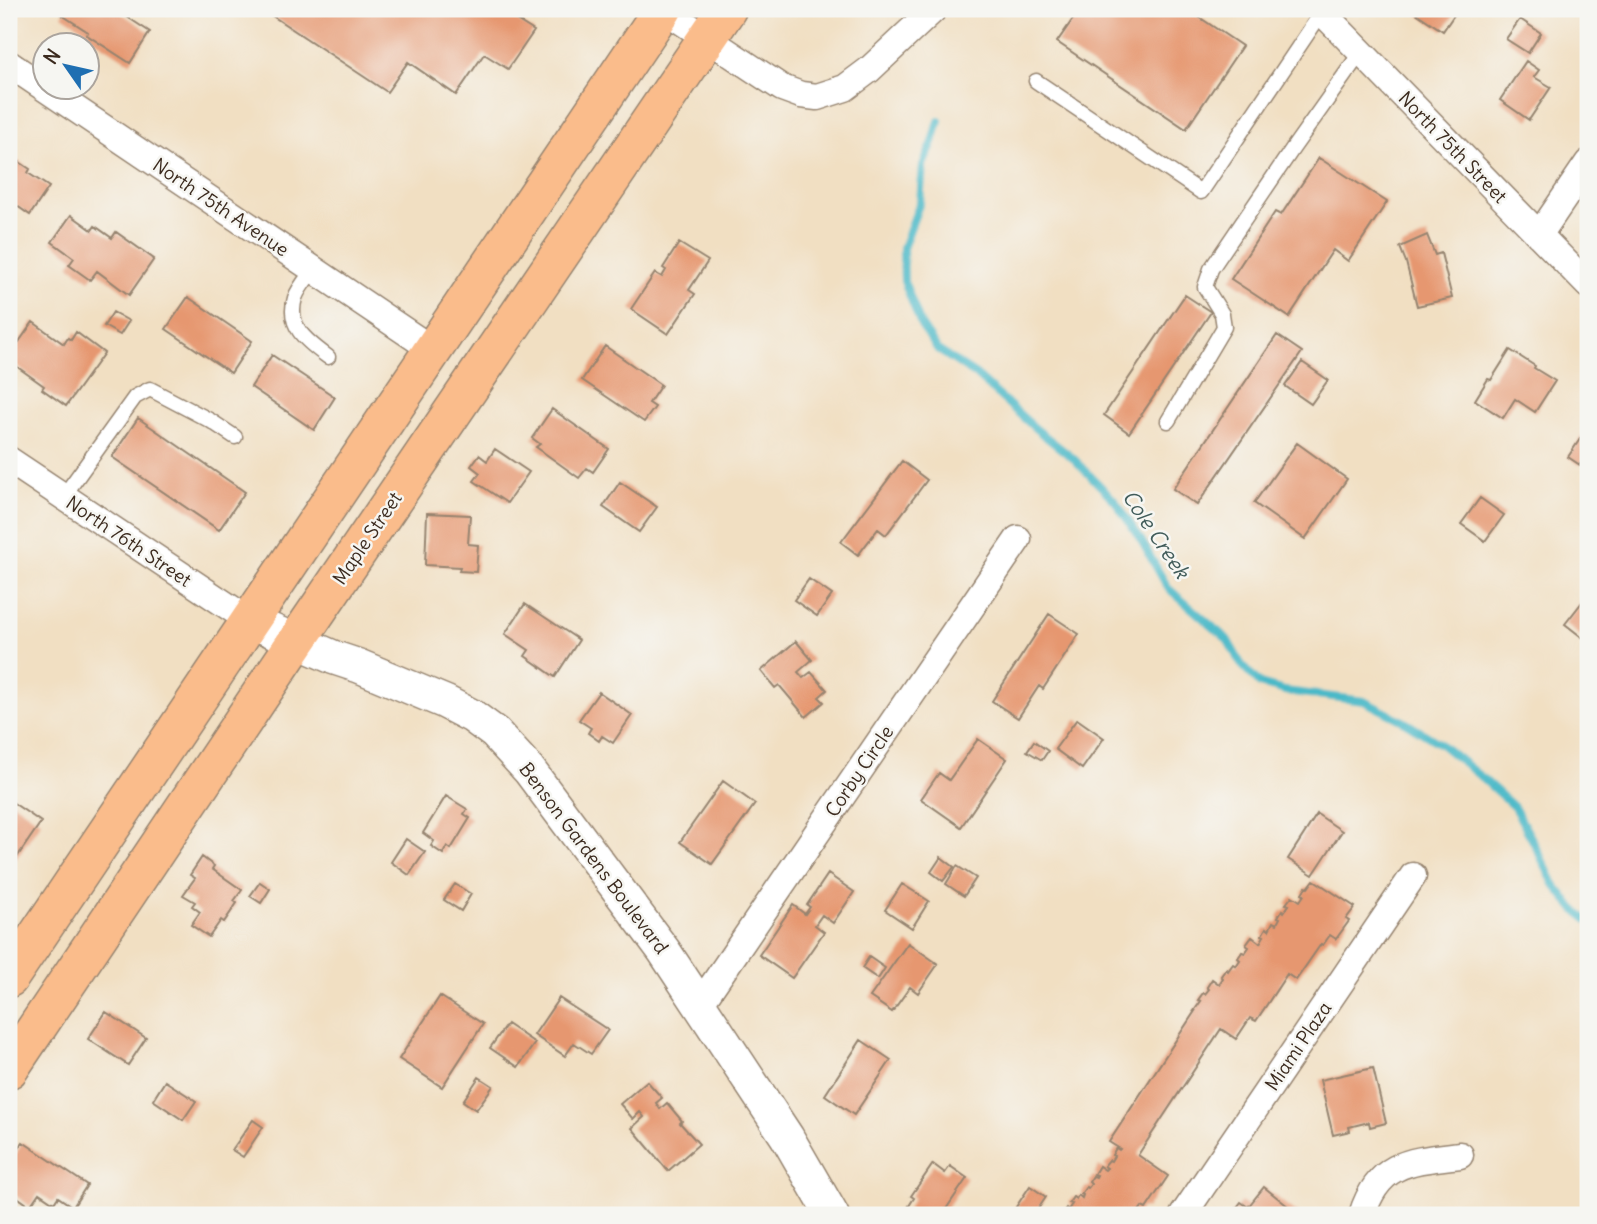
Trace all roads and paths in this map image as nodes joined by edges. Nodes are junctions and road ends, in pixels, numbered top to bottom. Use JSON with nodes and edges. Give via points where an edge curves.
{"nodes":[{"id":1,"x":663,"y":9,"type":"edge"},
{"id":2,"x":934,"y":9,"type":"edge"},
{"id":3,"x":1320,"y":10,"type":"edge"},
{"id":4,"x":717,"y":24,"type":"edge"},
{"id":5,"x":1361,"y":52,"type":"junction"},
{"id":6,"x":9,"y":64,"type":"edge"},
{"id":7,"x":1036,"y":81,"type":"dead end"},
{"id":8,"x":1588,"y":163,"type":"edge"},
{"id":9,"x":1539,"y":235,"type":"junction"},
{"id":10,"x":313,"y":270,"type":"junction"},
{"id":11,"x":1588,"y":285,"type":"edge"},
{"id":12,"x":433,"y":350,"type":"junction"},
{"id":13,"x":328,"y":357,"type":"dead end"},
{"id":14,"x":1168,"y":421,"type":"dead end"},
{"id":15,"x":234,"y":437,"type":"dead end"},
{"id":16,"x":9,"y":460,"type":"edge"},
{"id":17,"x":63,"y":497,"type":"junction"},
{"id":18,"x":1018,"y":539,"type":"dead end"},
{"id":19,"x":250,"y":621,"type":"junction"},
{"id":20,"x":296,"y":642,"type":"junction"},
{"id":21,"x":1413,"y":876,"type":"dead end"},
{"id":22,"x":9,"y":978,"type":"edge"},
{"id":23,"x":700,"y":1004,"type":"junction"},
{"id":24,"x":9,"y":1069,"type":"edge"},
{"id":25,"x":1460,"y":1154,"type":"dead end"},
{"id":26,"x":832,"y":1215,"type":"edge"},
{"id":27,"x":1183,"y":1215,"type":"edge"},
{"id":28,"x":1362,"y":1215,"type":"edge"}],
"edges":[{"from":1,"to":4,"type":"street"},
{"from":1,"to":12,"type":"main road"},
{"from":2,"to":4,"type":"street","via":[[870,70],[845,88],[817,97],[782,88]]},
{"from":3,"to":5,"type":"street","name":"North 75th Street"},
{"from":3,"to":7,"type":"lane","via":[[1200,192]]},
{"from":4,"to":20,"type":"main road","name":"Maple Street"},
{"from":5,"to":9,"type":"street","name":"North 75th Street"},
{"from":5,"to":14,"type":"lane","via":[[1211,270],[1206,287],[1222,314],[1224,327]]},
{"from":6,"to":10,"type":"street","name":"North 75th Avenue"},
{"from":8,"to":9,"type":"street"},
{"from":9,"to":11,"type":"street","name":"North 75th Street"},
{"from":10,"to":12,"type":"street","name":"North 75th Avenue"},
{"from":10,"to":13,"type":"lane","via":[[295,298],[293,318],[303,339]]},
{"from":12,"to":19,"type":"main road"},
{"from":15,"to":17,"type":"lane","via":[[150,389],[135,397]]},
{"from":16,"to":17,"type":"street","name":"North 76th Street"},
{"from":17,"to":19,"type":"street","name":"North 76th Street"},
{"from":18,"to":23,"type":"street","name":"Corby Circle"},
{"from":19,"to":20,"type":"street","name":"Benson Gardens Boulevard"},
{"from":19,"to":22,"type":"main road"},
{"from":20,"to":23,"type":"street","name":"Benson Gardens Boulevard","via":[[445,702],[495,733],[545,791]]},
{"from":20,"to":24,"type":"main road","name":"Maple Street"},
{"from":21,"to":27,"type":"street","name":"Miami Plaza"},
{"from":23,"to":26,"type":"street","name":"Benson Gardens Boulevard"},
{"from":25,"to":28,"type":"street","via":[[1400,1165],[1375,1185]]}]}
